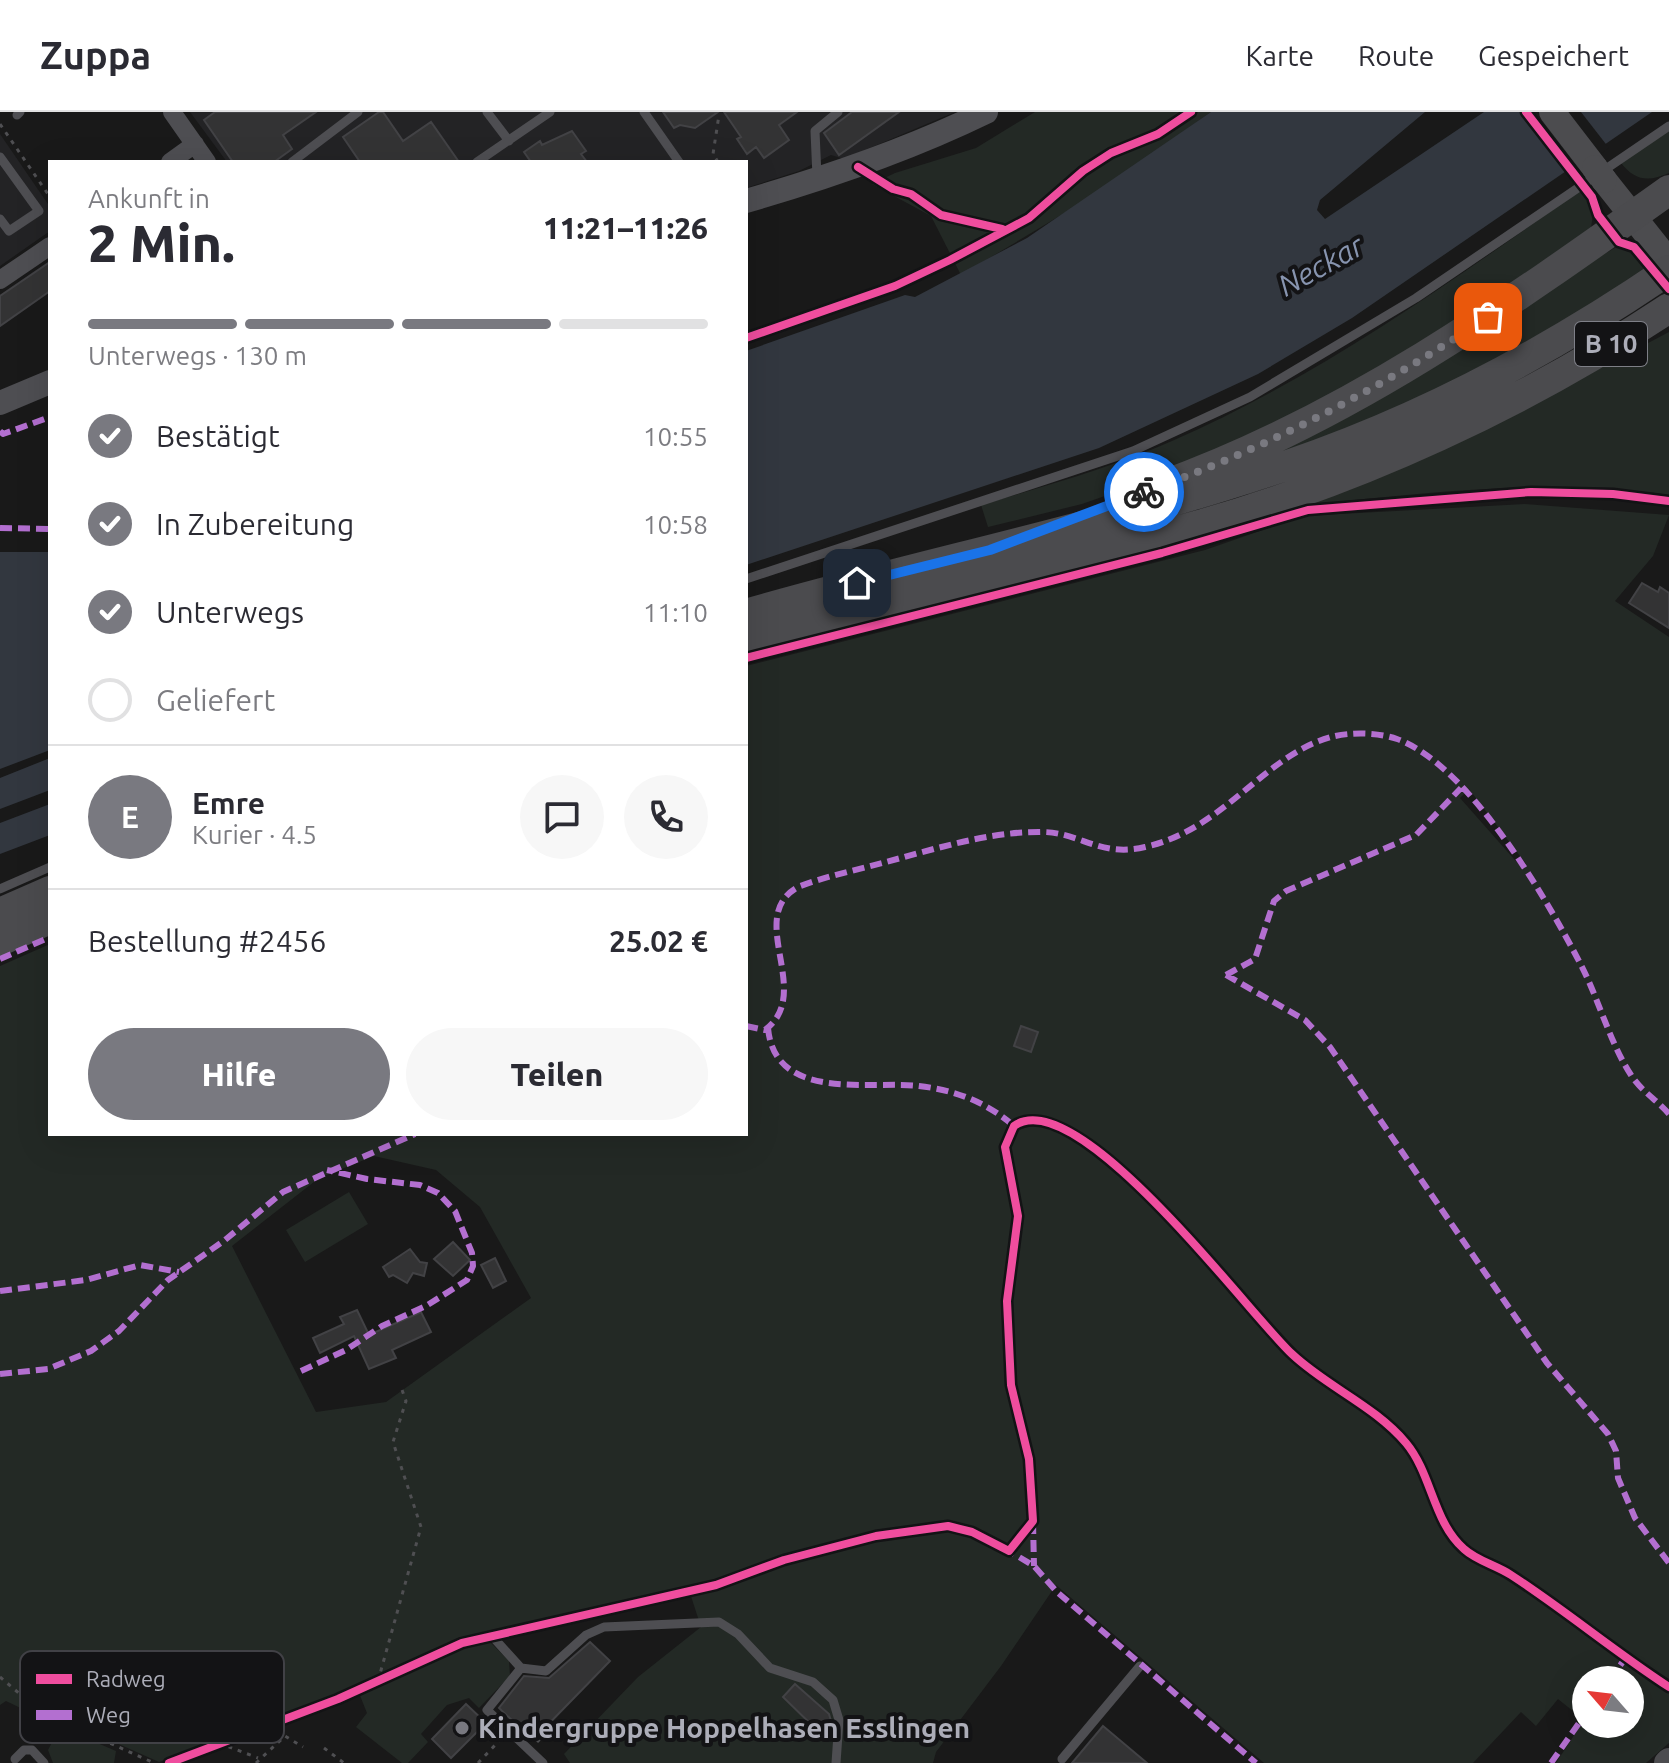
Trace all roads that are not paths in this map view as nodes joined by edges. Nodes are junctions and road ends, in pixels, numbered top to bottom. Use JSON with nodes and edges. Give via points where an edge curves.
{"nodes":[{"id":1,"x":172,"y":112,"type":"edge"},
{"id":2,"x":358,"y":112,"type":"edge"},
{"id":3,"x":487,"y":112,"type":"edge"},
{"id":4,"x":550,"y":112,"type":"edge"},
{"id":5,"x":644,"y":112,"type":"edge"},
{"id":6,"x":838,"y":112,"type":"edge"},
{"id":7,"x":986,"y":112,"type":"edge"},
{"id":8,"x":1552,"y":112,"type":"edge"},
{"id":9,"x":1669,"y":126,"type":"edge"},
{"id":10,"x":509,"y":141,"type":"junction"},
{"id":11,"x":195,"y":144,"type":"junction"},
{"id":12,"x":0,"y":157,"type":"edge"},
{"id":13,"x":173,"y":160,"type":"edge"},
{"id":14,"x":206,"y":160,"type":"edge"},
{"id":15,"x":295,"y":160,"type":"edge"},
{"id":16,"x":480,"y":160,"type":"edge"},
{"id":17,"x":678,"y":160,"type":"edge"},
{"id":18,"x":4,"y":171,"type":"edge"},
{"id":19,"x":817,"y":180,"type":"junction"},
{"id":20,"x":1669,"y":190,"type":"edge"},
{"id":21,"x":748,"y":200,"type":"edge"},
{"id":22,"x":1632,"y":216,"type":"junction"},
{"id":23,"x":0,"y":219,"type":"edge"},
{"id":24,"x":48,"y":247,"type":"edge"},
{"id":25,"x":1659,"y":259,"type":"edge"},
{"id":26,"x":0,"y":280,"type":"edge"},
{"id":27,"x":1669,"y":308,"type":"edge"},
{"id":28,"x":48,"y":383,"type":"edge"},
{"id":29,"x":0,"y":403,"type":"edge"},
{"id":30,"x":990,"y":550,"type":"junction"},
{"id":31,"x":748,"y":578,"type":"edge"},
{"id":32,"x":748,"y":613,"type":"edge"},
{"id":33,"x":748,"y":640,"type":"edge"},
{"id":34,"x":48,"y":868,"type":"edge"},
{"id":35,"x":0,"y":889,"type":"edge"},
{"id":36,"x":48,"y":892,"type":"edge"},
{"id":37,"x":0,"y":913,"type":"edge"},
{"id":38,"x":48,"y":920,"type":"edge"},
{"id":39,"x":0,"y":941,"type":"edge"},
{"id":40,"x":492,"y":1636,"type":"dead end"},
{"id":41,"x":1140,"y":1666,"type":"dead end"},
{"id":42,"x":521,"y":1668,"type":"junction"},
{"id":43,"x":15,"y":1759,"type":"dead end"},
{"id":44,"x":1062,"y":1759,"type":"dead end"},
{"id":45,"x":44,"y":1763,"type":"edge"},
{"id":46,"x":543,"y":1763,"type":"edge"},
{"id":47,"x":836,"y":1763,"type":"edge"}],
"edges":[{"from":1,"to":11,"type":"street"},
{"from":2,"to":15,"type":"lane"},
{"from":3,"to":10,"type":"lane"},
{"from":4,"to":10,"type":"lane"},
{"from":5,"to":17,"type":"lane"},
{"from":6,"to":19,"type":"lane","via":[[815,131]]},
{"from":7,"to":19,"type":"street","via":[[930,140]]},
{"from":8,"to":22,"type":"main road","via":[[1593,176]]},
{"from":9,"to":31,"type":"lane","via":[[1343,345],[1237,404],[1133,451]]},
{"from":10,"to":16,"type":"lane"},
{"from":11,"to":13,"type":"street"},
{"from":11,"to":14,"type":"street"},
{"from":12,"to":18,"type":"lane"},
{"from":18,"to":23,"type":"lane","via":[[39,211],[9,231]]},
{"from":19,"to":21,"type":"street"},
{"from":20,"to":22,"type":"highway"},
{"from":22,"to":25,"type":"main road"},
{"from":22,"to":30,"type":"highway","via":[[1467,331],[1321,415],[1191,475]]},
{"from":24,"to":26,"type":"street"},
{"from":25,"to":30,"type":"highway","number":"B 10","via":[[1578,328],[1497,374],[1370,433],[1212,490]]},
{"from":27,"to":33,"type":"highway","number":"B 10","via":[[1497,407],[1372,465],[1273,502],[1194,527]]},
{"from":28,"to":29,"type":"street"},
{"from":30,"to":32,"type":"highway","number":"B 10"},
{"from":34,"to":35,"type":"lane"},
{"from":36,"to":37,"type":"highway"},
{"from":38,"to":39,"type":"highway"},
{"from":40,"to":42,"type":"lane"},
{"from":41,"to":44,"type":"lane"},
{"from":42,"to":46,"type":"lane","via":[[487,1707]]},
{"from":42,"to":47,"type":"lane","via":[[546,1671],[586,1635],[604,1627],[719,1622],[770,1668],[813,1682],[833,1700],[839,1720]]},
{"from":43,"to":45,"type":"lane","via":[[28,1750]]}]}
